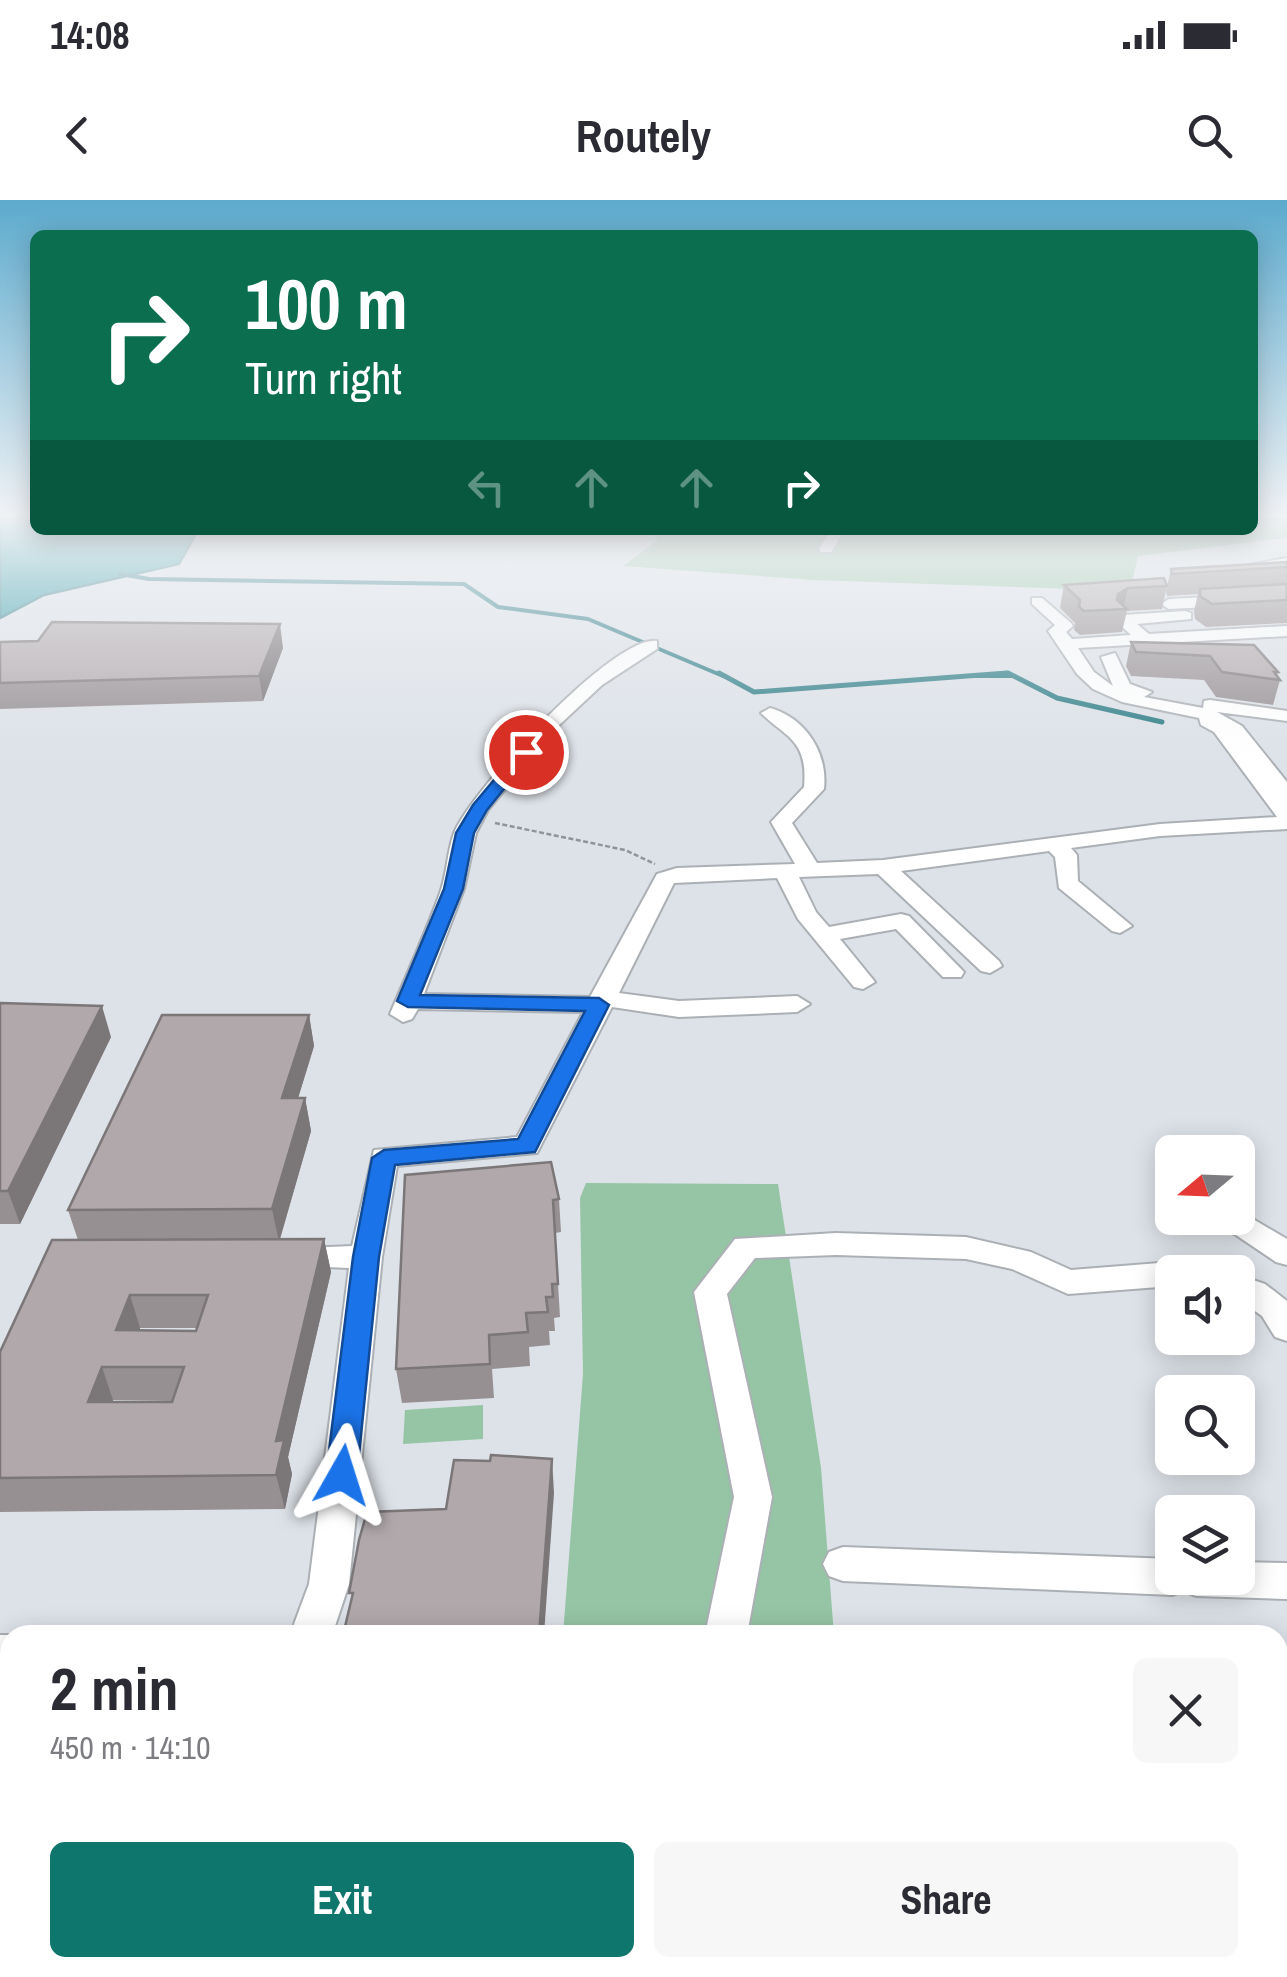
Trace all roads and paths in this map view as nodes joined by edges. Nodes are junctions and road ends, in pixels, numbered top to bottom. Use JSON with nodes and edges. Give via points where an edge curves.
{"nodes":[{"id":1,"x":1057,"y":600,"type":"dead end"},
{"id":2,"x":1280,"y":602,"type":"edge"},
{"id":3,"x":1172,"y":607,"type":"junction"},
{"id":4,"x":1287,"y":631,"type":"edge"},
{"id":5,"x":1210,"y":636,"type":"junction"},
{"id":6,"x":1145,"y":639,"type":"junction"},
{"id":7,"x":651,"y":645,"type":"dead end"},
{"id":8,"x":1074,"y":650,"type":"junction"},
{"id":9,"x":1109,"y":657,"type":"junction"},
{"id":10,"x":1162,"y":658,"type":"edge"},
{"id":11,"x":1286,"y":711,"type":"edge"},
{"id":12,"x":770,"y":714,"type":"dead end"},
{"id":13,"x":1208,"y":714,"type":"junction"},
{"id":14,"x":1287,"y":760,"type":"edge"},
{"id":15,"x":1287,"y":771,"type":"edge"},
{"id":16,"x":1287,"y":795,"type":"edge"},
{"id":17,"x":473,"y":819,"type":"junction"},
{"id":18,"x":1287,"y":820,"type":"edge"},
{"id":19,"x":1052,"y":842,"type":"junction"},
{"id":20,"x":883,"y":867,"type":"junction"},
{"id":21,"x":796,"y":868,"type":"junction"},
{"id":22,"x":677,"y":875,"type":"junction"},
{"id":23,"x":1120,"y":926,"type":"dead end"},
{"id":24,"x":824,"y":935,"type":"junction"},
{"id":25,"x":990,"y":966,"type":"dead end"},
{"id":26,"x":952,"y":972,"type":"dead end"},
{"id":27,"x":863,"y":982,"type":"dead end"},
{"id":28,"x":600,"y":1002,"type":"junction"},
{"id":29,"x":798,"y":1004,"type":"dead end"},
{"id":30,"x":1255,"y":1233,"type":"edge"},
{"id":31,"x":268,"y":1257,"type":"edge"},
{"id":32,"x":366,"y":1257,"type":"junction"},
{"id":33,"x":1287,"y":1258,"type":"edge"},
{"id":34,"x":1155,"y":1275,"type":"edge"},
{"id":35,"x":1255,"y":1284,"type":"edge"},
{"id":36,"x":1255,"y":1296,"type":"edge"},
{"id":37,"x":1287,"y":1328,"type":"edge"},
{"id":38,"x":843,"y":1564,"type":"dead end"},
{"id":39,"x":1155,"y":1575,"type":"edge"},
{"id":40,"x":1255,"y":1580,"type":"edge"},
{"id":41,"x":1287,"y":1581,"type":"edge"},
{"id":42,"x":315,"y":1625,"type":"edge"},
{"id":43,"x":728,"y":1625,"type":"edge"}],
"edges":[{"from":1,"to":8,"type":"street","via":[[1037,601],[1064,626],[1056,631]]},
{"from":2,"to":3,"type":"street"},
{"from":3,"to":5,"type":"street"},
{"from":3,"to":6,"type":"street","via":[[1123,620]]},
{"from":4,"to":5,"type":"street"},
{"from":5,"to":6,"type":"street"},
{"from":6,"to":8,"type":"street"},
{"from":7,"to":17,"type":"street","via":[[596,681],[549,724]]},
{"from":8,"to":9,"type":"street"},
{"from":8,"to":13,"type":"street","via":[[1103,689]]},
{"from":9,"to":10,"type":"street"},
{"from":9,"to":11,"type":"street","via":[[1123,688],[1262,716]]},
{"from":12,"to":21,"type":"street","via":[[804,738],[816,780],[782,822]]},
{"from":13,"to":16,"type":"street","via":[[1235,730]]},
{"from":13,"to":18,"type":"street"},
{"from":14,"to":15,"type":"street","via":[[1281,760]]},
{"from":17,"to":22,"type":"path","via":[[624,850]]},
{"from":17,"to":28,"type":"street","via":[[405,1008]]},
{"from":18,"to":19,"type":"street"},
{"from":19,"to":20,"type":"street"},
{"from":19,"to":23,"type":"street","via":[[1066,855],[1067,883]]},
{"from":20,"to":21,"type":"street"},
{"from":20,"to":25,"type":"street"},
{"from":21,"to":22,"type":"street"},
{"from":21,"to":24,"type":"street","via":[[806,914]]},
{"from":22,"to":28,"type":"street","via":[[664,879]]},
{"from":24,"to":26,"type":"street","via":[[902,921]]},
{"from":24,"to":27,"type":"street"},
{"from":28,"to":29,"type":"street","via":[[680,1008]]},
{"from":28,"to":32,"type":"street","via":[[527,1146],[384,1158]]},
{"from":30,"to":33,"type":"street"},
{"from":31,"to":32,"type":"street"},
{"from":32,"to":42,"type":"street","via":[[329,1584]]},
{"from":33,"to":35,"type":"street"},
{"from":34,"to":43,"type":"street","via":[[1068,1282],[1020,1260],[966,1248],[746,1246],[710,1292],[753,1498]]},
{"from":36,"to":37,"type":"street"},
{"from":38,"to":39,"type":"street"},
{"from":40,"to":41,"type":"street"}]}
